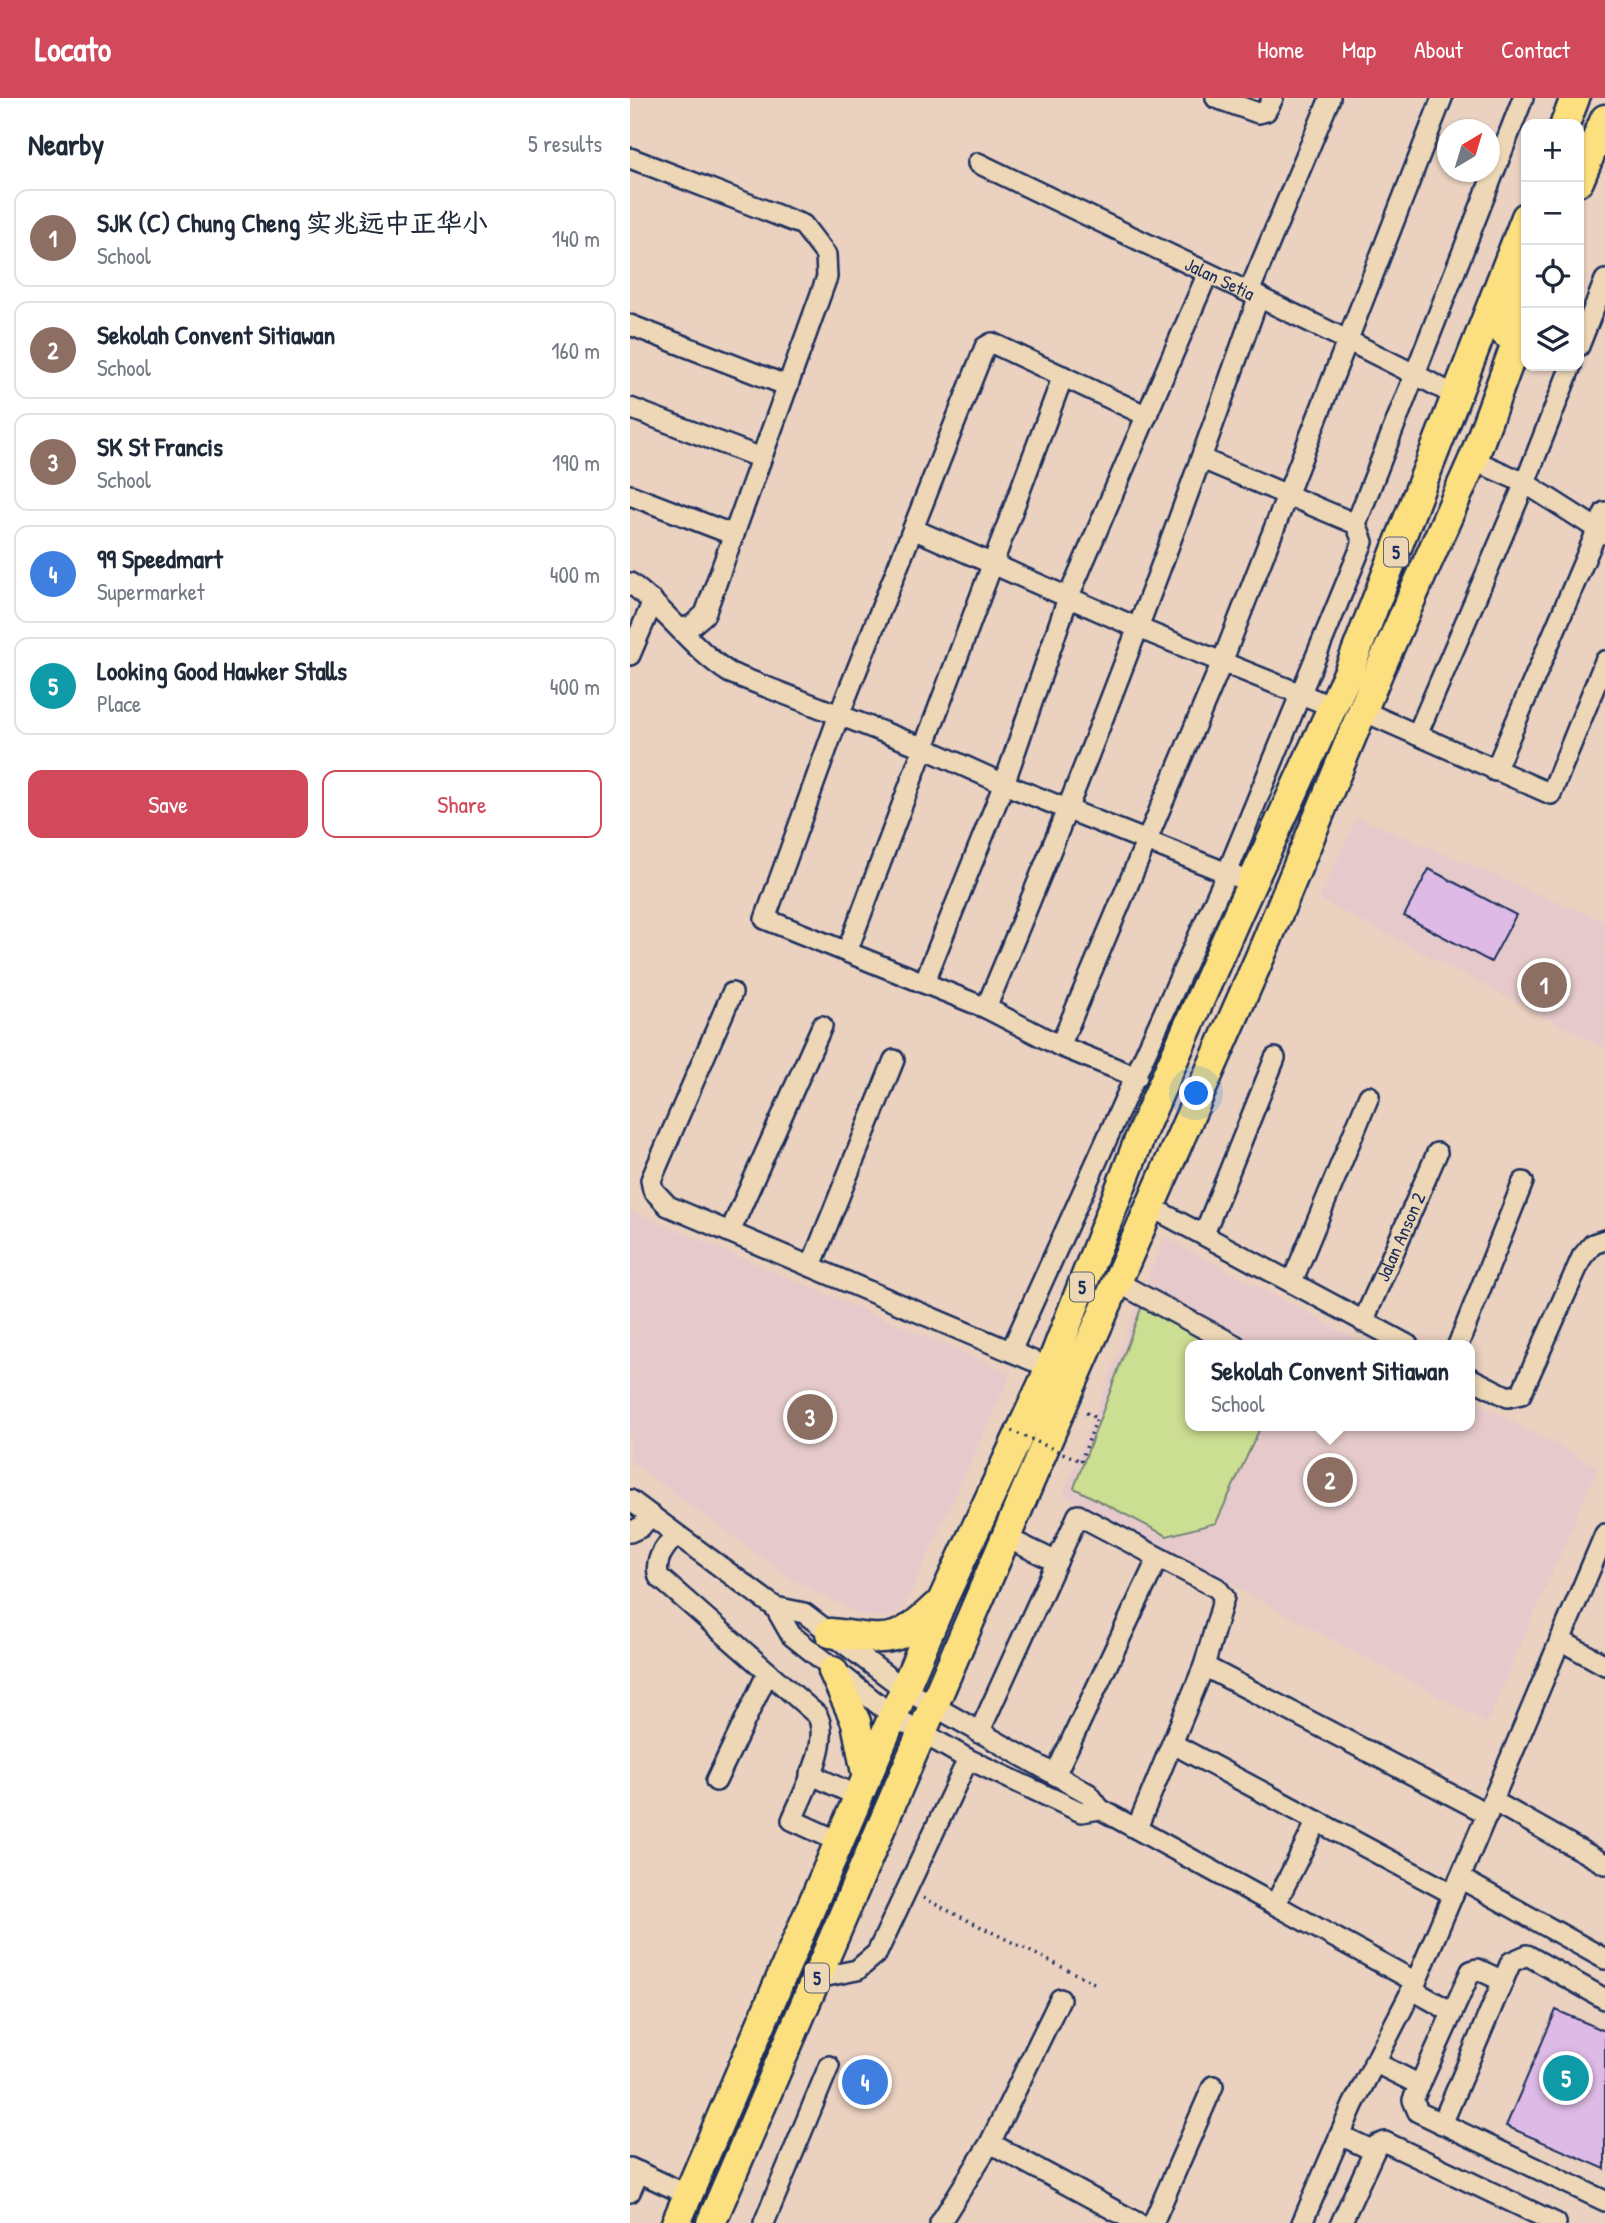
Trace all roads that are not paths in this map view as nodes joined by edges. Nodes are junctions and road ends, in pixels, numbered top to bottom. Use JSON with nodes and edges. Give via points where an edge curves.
{"nodes":[{"id":1,"x":1216,"y":98,"type":"edge"},
{"id":2,"x":1273,"y":98,"type":"edge"},
{"id":3,"x":1330,"y":98,"type":"edge"},
{"id":4,"x":1442,"y":98,"type":"edge"},
{"id":5,"x":1522,"y":98,"type":"edge"},
{"id":6,"x":1575,"y":98,"type":"edge"},
{"id":7,"x":1566,"y":119,"type":"edge"},
{"id":8,"x":1605,"y":119,"type":"edge"},
{"id":9,"x":630,"y":158,"type":"edge"},
{"id":10,"x":978,"y":163,"type":"dead end"},
{"id":11,"x":1584,"y":169,"type":"edge"},
{"id":12,"x":1521,"y":230,"type":"edge"},
{"id":13,"x":1207,"y":275,"type":"junction"},
{"id":14,"x":1605,"y":280,"type":"edge"},
{"id":15,"x":1521,"y":289,"type":"edge"},
{"id":16,"x":1254,"y":294,"type":"junction"},
{"id":17,"x":630,"y":325,"type":"edge"},
{"id":18,"x":1521,"y":330,"type":"edge"},
{"id":19,"x":1584,"y":333,"type":"edge"},
{"id":20,"x":1348,"y":340,"type":"junction"},
{"id":21,"x":1569,"y":371,"type":"edge"},
{"id":22,"x":1414,"y":373,"type":"junction"},
{"id":23,"x":1063,"y":376,"type":"junction"},
{"id":24,"x":788,"y":386,"type":"junction"},
{"id":25,"x":1458,"y":397,"type":"junction"},
{"id":26,"x":630,"y":408,"type":"edge"},
{"id":27,"x":1147,"y":416,"type":"junction"},
{"id":28,"x":761,"y":458,"type":"junction"},
{"id":29,"x":1202,"y":459,"type":"junction"},
{"id":30,"x":1473,"y":460,"type":"junction"},
{"id":31,"x":1525,"y":483,"type":"junction"},
{"id":32,"x":630,"y":495,"type":"edge"},
{"id":33,"x":1287,"y":496,"type":"junction"},
{"id":34,"x":1356,"y":524,"type":"junction"},
{"id":35,"x":1603,"y":525,"type":"edge"},
{"id":36,"x":913,"y":530,"type":"junction"},
{"id":37,"x":734,"y":536,"type":"junction"},
{"id":38,"x":991,"y":562,"type":"junction"},
{"id":39,"x":630,"y":583,"type":"edge"},
{"id":40,"x":1068,"y":598,"type":"junction"},
{"id":41,"x":653,"y":601,"type":"junction"},
{"id":42,"x":681,"y":628,"type":"junction"},
{"id":43,"x":1138,"y":628,"type":"junction"},
{"id":44,"x":630,"y":655,"type":"edge"},
{"id":45,"x":1605,"y":661,"type":"edge"},
{"id":46,"x":1222,"y":662,"type":"junction"},
{"id":47,"x":1348,"y":673,"type":"junction"},
{"id":48,"x":1301,"y":694,"type":"junction"},
{"id":49,"x":1333,"y":707,"type":"junction"},
{"id":50,"x":1363,"y":711,"type":"junction"},
{"id":51,"x":839,"y":715,"type":"junction"},
{"id":52,"x":1417,"y":735,"type":"junction"},
{"id":53,"x":922,"y":747,"type":"junction"},
{"id":54,"x":1495,"y":771,"type":"junction"},
{"id":55,"x":1004,"y":784,"type":"junction"},
{"id":56,"x":1069,"y":810,"type":"junction"},
{"id":57,"x":1146,"y":841,"type":"junction"},
{"id":58,"x":1240,"y":878,"type":"junction"},
{"id":59,"x":847,"y":952,"type":"junction"},
{"id":60,"x":1260,"y":957,"type":"junction"},
{"id":61,"x":924,"y":983,"type":"junction"},
{"id":62,"x":732,"y":993,"type":"dead end"},
{"id":63,"x":986,"y":1008,"type":"junction"},
{"id":64,"x":822,"y":1026,"type":"dead end"},
{"id":65,"x":1060,"y":1046,"type":"junction"},
{"id":66,"x":1275,"y":1058,"type":"dead end"},
{"id":67,"x":894,"y":1060,"type":"dead end"},
{"id":68,"x":1137,"y":1077,"type":"junction"},
{"id":69,"x":1369,"y":1096,"type":"dead end"},
{"id":70,"x":1144,"y":1127,"type":"junction"},
{"id":71,"x":1437,"y":1153,"type":"dead end"},
{"id":72,"x":1523,"y":1182,"type":"dead end"},
{"id":73,"x":1150,"y":1207,"type":"junction"},
{"id":74,"x":730,"y":1232,"type":"junction"},
{"id":75,"x":1204,"y":1234,"type":"junction"},
{"id":76,"x":1605,"y":1240,"type":"edge"},
{"id":77,"x":811,"y":1266,"type":"junction"},
{"id":78,"x":1116,"y":1282,"type":"junction"},
{"id":79,"x":1292,"y":1282,"type":"junction"},
{"id":80,"x":1363,"y":1322,"type":"junction"},
{"id":81,"x":1063,"y":1336,"type":"junction"},
{"id":82,"x":1226,"y":1340,"type":"edge"},
{"id":83,"x":1398,"y":1340,"type":"edge"},
{"id":84,"x":1460,"y":1340,"type":"edge"},
{"id":85,"x":1011,"y":1351,"type":"junction"},
{"id":86,"x":1050,"y":1368,"type":"junction"},
{"id":87,"x":1475,"y":1380,"type":"edge"},
{"id":88,"x":630,"y":1500,"type":"edge"},
{"id":89,"x":650,"y":1516,"type":"junction"},
{"id":90,"x":630,"y":1532,"type":"edge"},
{"id":91,"x":675,"y":1535,"type":"junction"},
{"id":92,"x":1007,"y":1538,"type":"junction"},
{"id":93,"x":1603,"y":1545,"type":"edge"},
{"id":94,"x":1158,"y":1558,"type":"junction"},
{"id":95,"x":1057,"y":1562,"type":"junction"},
{"id":96,"x":943,"y":1599,"type":"junction"},
{"id":97,"x":775,"y":1607,"type":"junction"},
{"id":98,"x":830,"y":1633,"type":"junction"},
{"id":99,"x":1560,"y":1640,"type":"junction"},
{"id":100,"x":1605,"y":1665,"type":"edge"},
{"id":101,"x":1204,"y":1666,"type":"junction"},
{"id":102,"x":833,"y":1671,"type":"junction"},
{"id":103,"x":768,"y":1672,"type":"junction"},
{"id":104,"x":904,"y":1689,"type":"junction"},
{"id":105,"x":933,"y":1707,"type":"junction"},
{"id":106,"x":893,"y":1716,"type":"junction"},
{"id":107,"x":922,"y":1733,"type":"junction"},
{"id":108,"x":979,"y":1733,"type":"junction"},
{"id":109,"x":1172,"y":1744,"type":"junction"},
{"id":110,"x":968,"y":1759,"type":"junction"},
{"id":111,"x":810,"y":1774,"type":"junction"},
{"id":112,"x":1055,"y":1775,"type":"junction"},
{"id":113,"x":716,"y":1781,"type":"dead end"},
{"id":114,"x":863,"y":1787,"type":"junction"},
{"id":115,"x":1490,"y":1808,"type":"junction"},
{"id":116,"x":1100,"y":1809,"type":"junction"},
{"id":117,"x":1318,"y":1821,"type":"junction"},
{"id":118,"x":1137,"y":1828,"type":"junction"},
{"id":119,"x":840,"y":1842,"type":"junction"},
{"id":120,"x":1605,"y":1864,"type":"edge"},
{"id":121,"x":1456,"y":1886,"type":"junction"},
{"id":122,"x":1276,"y":1903,"type":"junction"},
{"id":123,"x":1605,"y":1959,"type":"edge"},
{"id":124,"x":817,"y":1978,"type":"junction"},
{"id":125,"x":1503,"y":1981,"type":"junction"},
{"id":126,"x":1413,"y":1986,"type":"junction"},
{"id":127,"x":1060,"y":1999,"type":"dead end"},
{"id":128,"x":1605,"y":1999,"type":"edge"},
{"id":129,"x":1452,"y":2012,"type":"junction"},
{"id":130,"x":1374,"y":2062,"type":"junction"},
{"id":131,"x":830,"y":2066,"type":"dead end"},
{"id":132,"x":1420,"y":2085,"type":"junction"},
{"id":133,"x":1213,"y":2086,"type":"dead end"},
{"id":134,"x":1443,"y":2124,"type":"junction"},
{"id":135,"x":1340,"y":2135,"type":"junction"},
{"id":136,"x":990,"y":2143,"type":"junction"},
{"id":137,"x":1374,"y":2151,"type":"junction"},
{"id":138,"x":635,"y":2170,"type":"edge"},
{"id":139,"x":630,"y":2192,"type":"edge"},
{"id":140,"x":688,"y":2195,"type":"junction"},
{"id":141,"x":1605,"y":2201,"type":"edge"},
{"id":142,"x":676,"y":2223,"type":"edge"},
{"id":143,"x":711,"y":2223,"type":"edge"},
{"id":144,"x":764,"y":2223,"type":"edge"},
{"id":145,"x":940,"y":2223,"type":"edge"},
{"id":146,"x":1138,"y":2223,"type":"edge"},
{"id":147,"x":1153,"y":2223,"type":"edge"},
{"id":148,"x":1301,"y":2223,"type":"edge"},
{"id":149,"x":1341,"y":2223,"type":"edge"},
{"id":150,"x":1556,"y":2223,"type":"edge"}],
"edges":[{"from":1,"to":2,"type":"street","via":[[1258,113],[1266,111]]},
{"from":3,"to":16,"type":"street"},
{"from":4,"to":20,"type":"street"},
{"from":5,"to":22,"type":"street"},
{"from":6,"to":7,"type":"highway"},
{"from":8,"to":11,"type":"highway"},
{"from":9,"to":24,"type":"street","via":[[803,225],[819,245],[827,276]]},
{"from":10,"to":13,"type":"street","name":"Jalan Setia"},
{"from":12,"to":25,"type":"highway","number":"5"},
{"from":13,"to":16,"type":"street","name":"Jalan Setia"},
{"from":13,"to":27,"type":"street"},
{"from":14,"to":19,"type":"street"},
{"from":15,"to":25,"type":"highway","via":[[1484,386],[1478,393]]},
{"from":16,"to":20,"type":"street","name":"Jalan Setia"},
{"from":16,"to":29,"type":"street"},
{"from":17,"to":24,"type":"street"},
{"from":18,"to":30,"type":"highway","number":"5"},
{"from":20,"to":22,"type":"street","name":"Jalan Setia"},
{"from":20,"to":33,"type":"street"},
{"from":21,"to":31,"type":"street"},
{"from":22,"to":25,"type":"street","name":"Jalan Setia"},
{"from":22,"to":34,"type":"street"},
{"from":23,"to":27,"type":"street"},
{"from":23,"to":36,"type":"street","via":[[992,343],[987,345]]},
{"from":23,"to":38,"type":"street"},
{"from":24,"to":28,"type":"street"},
{"from":25,"to":47,"type":"highway","number":"5"},
{"from":26,"to":28,"type":"street"},
{"from":27,"to":40,"type":"street"},
{"from":28,"to":37,"type":"street"},
{"from":29,"to":33,"type":"street"},
{"from":29,"to":43,"type":"street"},
{"from":30,"to":31,"type":"street"},
{"from":30,"to":47,"type":"highway","via":[[1459,459],[1445,469],[1401,575]]},
{"from":30,"to":50,"type":"highway","number":"5"},
{"from":31,"to":35,"type":"street"},
{"from":31,"to":52,"type":"street"},
{"from":32,"to":37,"type":"street"},
{"from":33,"to":34,"type":"street"},
{"from":33,"to":46,"type":"street"},
{"from":34,"to":48,"type":"street","via":[[1363,542]]},
{"from":35,"to":54,"type":"street"},
{"from":36,"to":38,"type":"street"},
{"from":36,"to":51,"type":"street"},
{"from":37,"to":42,"type":"street","via":[[705,614]]},
{"from":38,"to":40,"type":"street"},
{"from":38,"to":53,"type":"street"},
{"from":39,"to":41,"type":"street"},
{"from":40,"to":43,"type":"street"},
{"from":40,"to":55,"type":"street"},
{"from":41,"to":42,"type":"street"},
{"from":41,"to":44,"type":"street"},
{"from":42,"to":51,"type":"street","via":[[708,659],[730,673]]},
{"from":43,"to":46,"type":"street"},
{"from":43,"to":56,"type":"street"},
{"from":45,"to":54,"type":"street","via":[[1553,792],[1547,794]]},
{"from":46,"to":48,"type":"street"},
{"from":46,"to":57,"type":"street"},
{"from":47,"to":49,"type":"highway","number":"5"},
{"from":48,"to":49,"type":"street"},
{"from":48,"to":58,"type":"street"},
{"from":49,"to":58,"type":"highway","number":"5"},
{"from":50,"to":52,"type":"street"},
{"from":50,"to":58,"type":"highway","via":[[1332,741],[1280,870],[1264,883]]},
{"from":50,"to":60,"type":"highway","number":"5"},
{"from":51,"to":53,"type":"street"},
{"from":51,"to":59,"type":"street","via":[[765,919]]},
{"from":52,"to":54,"type":"street"},
{"from":53,"to":55,"type":"street"},
{"from":53,"to":59,"type":"street"},
{"from":55,"to":56,"type":"street"},
{"from":55,"to":61,"type":"street"},
{"from":56,"to":57,"type":"street"},
{"from":56,"to":63,"type":"street"},
{"from":57,"to":58,"type":"street"},
{"from":57,"to":65,"type":"street"},
{"from":58,"to":68,"type":"street"},
{"from":58,"to":70,"type":"highway","number":"5"},
{"from":59,"to":61,"type":"street"},
{"from":60,"to":70,"type":"highway","via":[[1238,958],[1229,967],[1180,1081]]},
{"from":60,"to":73,"type":"highway","number":"5"},
{"from":61,"to":63,"type":"street"},
{"from":62,"to":74,"type":"street","via":[[651,1180],[653,1190],[668,1206]]},
{"from":63,"to":65,"type":"street"},
{"from":64,"to":74,"type":"street"},
{"from":65,"to":68,"type":"street"},
{"from":66,"to":75,"type":"street"},
{"from":67,"to":77,"type":"street"},
{"from":68,"to":85,"type":"street"},
{"from":69,"to":79,"type":"street"},
{"from":70,"to":81,"type":"highway","number":"5"},
{"from":71,"to":80,"type":"street","name":"Jalan Anson 2"},
{"from":72,"to":84,"type":"street"},
{"from":73,"to":75,"type":"street"},
{"from":73,"to":78,"type":"highway","number":"5"},
{"from":73,"to":81,"type":"highway","via":[[1133,1217]]},
{"from":74,"to":77,"type":"street"},
{"from":75,"to":79,"type":"street"},
{"from":76,"to":87,"type":"street","via":[[1592,1244],[1582,1257],[1521,1394],[1508,1397]]},
{"from":77,"to":85,"type":"street"},
{"from":78,"to":82,"type":"street"},
{"from":78,"to":92,"type":"highway","number":"5"},
{"from":79,"to":80,"type":"street"},
{"from":80,"to":83,"type":"street"},
{"from":81,"to":86,"type":"highway","number":"5"},
{"from":85,"to":86,"type":"street"},
{"from":86,"to":96,"type":"highway","number":"5"},
{"from":88,"to":89,"type":"street"},
{"from":89,"to":90,"type":"street"},
{"from":89,"to":91,"type":"street"},
{"from":91,"to":97,"type":"street"},
{"from":91,"to":103,"type":"street","via":[[658,1559],[659,1577]]},
{"from":92,"to":95,"type":"street"},
{"from":92,"to":105,"type":"highway","number":"5"},
{"from":93,"to":99,"type":"street"},
{"from":94,"to":95,"type":"street","via":[[1078,1515]]},
{"from":94,"to":101,"type":"street","via":[[1207,1582],[1224,1597]]},
{"from":94,"to":112,"type":"street"},
{"from":95,"to":108,"type":"street"},
{"from":96,"to":98,"type":"highway","via":[[909,1632],[892,1639]]},
{"from":96,"to":104,"type":"highway","number":"5"},
{"from":97,"to":98,"type":"street","via":[[804,1614]]},
{"from":97,"to":102,"type":"street","via":[[791,1635]]},
{"from":98,"to":104,"type":"street"},
{"from":99,"to":100,"type":"street"},
{"from":99,"to":115,"type":"street"},
{"from":101,"to":109,"type":"street"},
{"from":101,"to":115,"type":"street"},
{"from":102,"to":106,"type":"street"},
{"from":102,"to":114,"type":"highway","via":[[856,1722]]},
{"from":103,"to":111,"type":"street","via":[[823,1725],[823,1741]]},
{"from":103,"to":113,"type":"street"},
{"from":104,"to":105,"type":"street"},
{"from":104,"to":106,"type":"highway","number":"5"},
{"from":105,"to":107,"type":"highway","number":"5"},
{"from":105,"to":108,"type":"street"},
{"from":106,"to":107,"type":"street"},
{"from":106,"to":114,"type":"highway","number":"5"},
{"from":107,"to":110,"type":"street"},
{"from":107,"to":124,"type":"highway","number":"5"},
{"from":108,"to":112,"type":"street"},
{"from":109,"to":117,"type":"street"},
{"from":109,"to":118,"type":"street"},
{"from":110,"to":116,"type":"street","via":[[1081,1812]]},
{"from":110,"to":124,"type":"street","via":[[877,1953],[857,1970]]},
{"from":111,"to":114,"type":"street"},
{"from":111,"to":119,"type":"street","via":[[792,1820]]},
{"from":112,"to":116,"type":"street","via":[[1089,1794]]},
{"from":114,"to":119,"type":"highway","number":"5"},
{"from":115,"to":120,"type":"street"},
{"from":115,"to":121,"type":"street"},
{"from":116,"to":118,"type":"street"},
{"from":117,"to":121,"type":"street"},
{"from":117,"to":122,"type":"street"},
{"from":118,"to":122,"type":"street"},
{"from":119,"to":140,"type":"highway","number":"5"},
{"from":121,"to":123,"type":"street"},
{"from":121,"to":126,"type":"street"},
{"from":122,"to":126,"type":"street"},
{"from":124,"to":143,"type":"highway","number":"5"},
{"from":125,"to":128,"type":"street","via":[[1511,1962],[1527,1955]]},
{"from":125,"to":129,"type":"street","via":[[1471,1970]]},
{"from":125,"to":134,"type":"street"},
{"from":126,"to":129,"type":"street"},
{"from":126,"to":130,"type":"street"},
{"from":127,"to":136,"type":"street"},
{"from":129,"to":132,"type":"street"},
{"from":130,"to":132,"type":"street"},
{"from":130,"to":135,"type":"street"},
{"from":131,"to":144,"type":"street"},
{"from":132,"to":134,"type":"street","via":[[1413,2101],[1418,2112]]},
{"from":133,"to":147,"type":"street"},
{"from":134,"to":141,"type":"street"},
{"from":135,"to":137,"type":"street"},
{"from":135,"to":148,"type":"street"},
{"from":136,"to":145,"type":"street"},
{"from":136,"to":146,"type":"street"},
{"from":137,"to":149,"type":"street"},
{"from":137,"to":150,"type":"street","via":[[1385,2142]]},
{"from":138,"to":139,"type":"street"},
{"from":138,"to":140,"type":"street"},
{"from":140,"to":142,"type":"highway","number":"5"}]}
